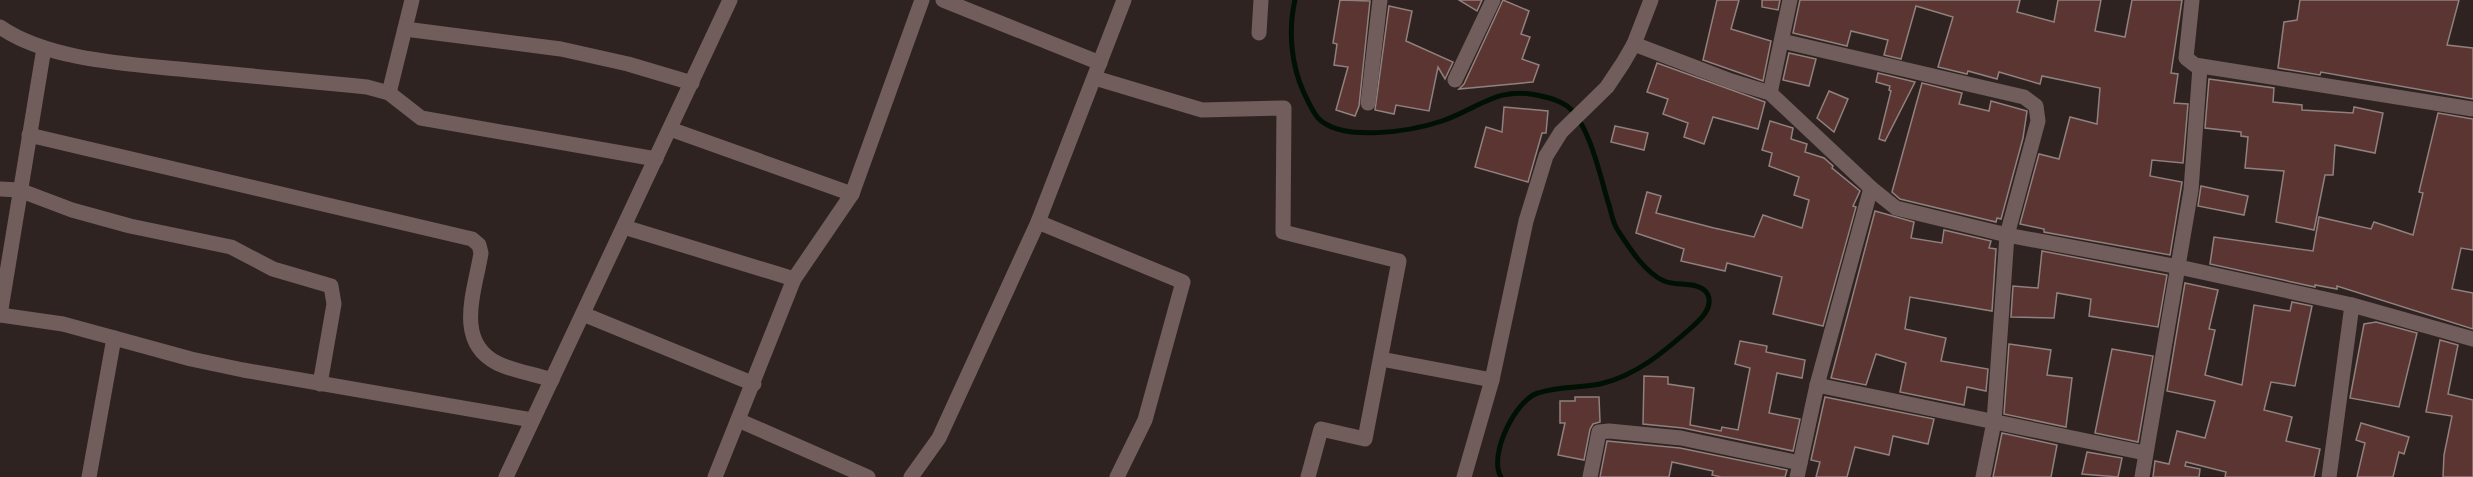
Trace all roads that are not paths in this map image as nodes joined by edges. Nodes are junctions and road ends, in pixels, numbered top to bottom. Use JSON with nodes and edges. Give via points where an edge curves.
{"nodes":[{"id":1,"x":412,"y":0,"type":"edge"},
{"id":2,"x":730,"y":0,"type":"edge"},
{"id":3,"x":922,"y":0,"type":"edge"},
{"id":4,"x":943,"y":0,"type":"edge"},
{"id":5,"x":1124,"y":0,"type":"edge"},
{"id":6,"x":1261,"y":0,"type":"edge"},
{"id":7,"x":1380,"y":0,"type":"edge"},
{"id":8,"x":1493,"y":0,"type":"edge"},
{"id":9,"x":1651,"y":0,"type":"edge"},
{"id":10,"x":1790,"y":0,"type":"edge"},
{"id":11,"x":2192,"y":0,"type":"edge"},
{"id":12,"x":0,"y":27,"type":"edge"},
{"id":13,"x":405,"y":28,"type":"junction"},
{"id":14,"x":1259,"y":33,"type":"dead end"},
{"id":15,"x":1782,"y":41,"type":"junction"},
{"id":16,"x":1634,"y":44,"type":"junction"},
{"id":17,"x":44,"y":48,"type":"junction"},
{"id":18,"x":2200,"y":67,"type":"junction"},
{"id":19,"x":1097,"y":70,"type":"junction"},
{"id":20,"x":1455,"y":80,"type":"dead end"},
{"id":21,"x":692,"y":83,"type":"junction"},
{"id":22,"x":389,"y":93,"type":"junction"},
{"id":23,"x":1770,"y":93,"type":"junction"},
{"id":24,"x":1368,"y":103,"type":"dead end"},
{"id":25,"x":2473,"y":109,"type":"edge"},
{"id":26,"x":670,"y":129,"type":"junction"},
{"id":27,"x":29,"y":135,"type":"junction"},
{"id":28,"x":656,"y":159,"type":"junction"},
{"id":29,"x":1871,"y":188,"type":"junction"},
{"id":30,"x":0,"y":189,"type":"edge"},
{"id":31,"x":19,"y":190,"type":"junction"},
{"id":32,"x":852,"y":194,"type":"junction"},
{"id":33,"x":1038,"y":222,"type":"junction"},
{"id":34,"x":624,"y":227,"type":"junction"},
{"id":35,"x":2007,"y":235,"type":"junction"},
{"id":36,"x":2179,"y":267,"type":"junction"},
{"id":37,"x":794,"y":279,"type":"junction"},
{"id":38,"x":2352,"y":305,"type":"junction"},
{"id":39,"x":583,"y":314,"type":"junction"},
{"id":40,"x":0,"y":315,"type":"edge"},
{"id":41,"x":114,"y":338,"type":"junction"},
{"id":42,"x":2473,"y":339,"type":"edge"},
{"id":43,"x":1381,"y":359,"type":"junction"},
{"id":44,"x":552,"y":380,"type":"junction"},
{"id":45,"x":1492,"y":380,"type":"junction"},
{"id":46,"x":320,"y":384,"type":"junction"},
{"id":47,"x":754,"y":384,"type":"junction"},
{"id":48,"x":1817,"y":385,"type":"junction"},
{"id":49,"x":532,"y":420,"type":"junction"},
{"id":50,"x":738,"y":420,"type":"junction"},
{"id":51,"x":1994,"y":422,"type":"junction"},
{"id":52,"x":2145,"y":453,"type":"junction"},
{"id":53,"x":1799,"y":470,"type":"edge"},
{"id":54,"x":88,"y":477,"type":"edge"},
{"id":55,"x":506,"y":477,"type":"edge"},
{"id":56,"x":715,"y":477,"type":"edge"},
{"id":57,"x":868,"y":477,"type":"edge"},
{"id":58,"x":911,"y":477,"type":"edge"},
{"id":59,"x":1117,"y":477,"type":"edge"},
{"id":60,"x":1308,"y":477,"type":"edge"},
{"id":61,"x":1464,"y":477,"type":"edge"},
{"id":62,"x":1590,"y":477,"type":"edge"},
{"id":63,"x":1983,"y":477,"type":"edge"},
{"id":64,"x":2142,"y":477,"type":"edge"},
{"id":65,"x":2329,"y":477,"type":"edge"}],
"edges":[{"from":1,"to":13,"type":"street"},
{"from":2,"to":21,"type":"street"},
{"from":3,"to":32,"type":"street"},
{"from":4,"to":19,"type":"street"},
{"from":5,"to":19,"type":"street"},
{"from":6,"to":14,"type":"street"},
{"from":7,"to":24,"type":"street"},
{"from":8,"to":20,"type":"street"},
{"from":9,"to":16,"type":"street"},
{"from":10,"to":15,"type":"street"},
{"from":11,"to":18,"type":"street","via":[[2187,58]]},
{"from":12,"to":17,"type":"street"},
{"from":13,"to":21,"type":"street","via":[[561,49]]},
{"from":13,"to":22,"type":"street"},
{"from":15,"to":23,"type":"street"},
{"from":15,"to":35,"type":"street","via":[[2033,102],[2038,121]]},
{"from":16,"to":23,"type":"street"},
{"from":16,"to":45,"type":"street","via":[[1607,87],[1561,132],[1546,156],[1526,221]]},
{"from":17,"to":22,"type":"street","via":[[116,63],[367,87]]},
{"from":17,"to":27,"type":"street"},
{"from":18,"to":25,"type":"street"},
{"from":18,"to":36,"type":"street","via":[[2191,190]]},
{"from":19,"to":33,"type":"street"},
{"from":19,"to":43,"type":"street","via":[[1202,110],[1284,108],[1282,232],[1399,261]]},
{"from":21,"to":26,"type":"street"},
{"from":22,"to":28,"type":"street","via":[[421,118]]},
{"from":23,"to":29,"type":"street"},
{"from":26,"to":28,"type":"street"},
{"from":26,"to":32,"type":"street"},
{"from":27,"to":31,"type":"street"},
{"from":27,"to":44,"type":"street","via":[[472,239],[481,253],[469,323],[472,339],[480,351],[498,363]]},
{"from":28,"to":34,"type":"street"},
{"from":29,"to":35,"type":"street","via":[[1896,208]]},
{"from":29,"to":48,"type":"street"},
{"from":30,"to":31,"type":"street"},
{"from":31,"to":40,"type":"street"},
{"from":31,"to":46,"type":"street","via":[[118,223],[231,247],[273,269],[332,286],[334,304]]},
{"from":32,"to":37,"type":"street"},
{"from":33,"to":58,"type":"street","via":[[939,438]]},
{"from":33,"to":59,"type":"street","via":[[1183,282],[1145,420]]},
{"from":34,"to":37,"type":"street"},
{"from":34,"to":39,"type":"street"},
{"from":35,"to":36,"type":"street"},
{"from":35,"to":51,"type":"street"},
{"from":36,"to":38,"type":"street"},
{"from":36,"to":52,"type":"street"},
{"from":37,"to":47,"type":"street"},
{"from":38,"to":42,"type":"street"},
{"from":38,"to":65,"type":"street"},
{"from":39,"to":44,"type":"street"},
{"from":39,"to":47,"type":"street"},
{"from":40,"to":41,"type":"street","via":[[63,324]]},
{"from":41,"to":46,"type":"street","via":[[191,359]]},
{"from":41,"to":54,"type":"street"},
{"from":43,"to":45,"type":"street"},
{"from":43,"to":60,"type":"street","via":[[1365,438],[1322,429]]},
{"from":44,"to":49,"type":"street"},
{"from":45,"to":61,"type":"street"},
{"from":46,"to":49,"type":"street"},
{"from":47,"to":50,"type":"street"},
{"from":48,"to":51,"type":"street"},
{"from":48,"to":53,"type":"street"},
{"from":49,"to":55,"type":"street"},
{"from":50,"to":56,"type":"street"},
{"from":50,"to":57,"type":"street"},
{"from":51,"to":52,"type":"street"},
{"from":51,"to":63,"type":"street"},
{"from":52,"to":64,"type":"street"},
{"from":53,"to":62,"type":"street","via":[[1681,438],[1609,431],[1599,432]]}]}
